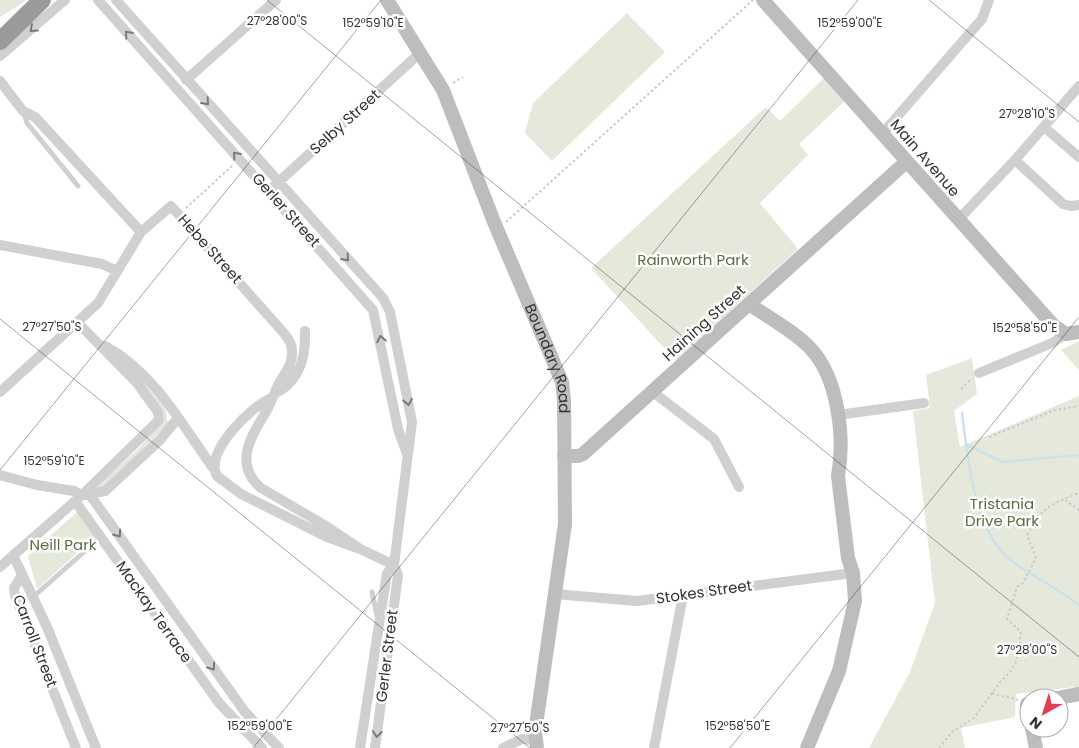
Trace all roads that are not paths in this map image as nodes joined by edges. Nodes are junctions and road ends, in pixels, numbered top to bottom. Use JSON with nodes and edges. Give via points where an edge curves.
{"nodes":[{"id":1,"x":42,"y":0,"type":"edge"},
{"id":2,"x":65,"y":0,"type":"edge"},
{"id":3,"x":98,"y":0,"type":"edge"},
{"id":4,"x":116,"y":0,"type":"edge"},
{"id":5,"x":276,"y":0,"type":"edge"},
{"id":6,"x":386,"y":0,"type":"edge"},
{"id":7,"x":763,"y":0,"type":"edge"},
{"id":8,"x":989,"y":0,"type":"edge"},
{"id":9,"x":23,"y":17,"type":"junction"},
{"id":10,"x":0,"y":27,"type":"edge"},
{"id":11,"x":0,"y":41,"type":"edge"},
{"id":12,"x":420,"y":53,"type":"junction"},
{"id":13,"x":0,"y":56,"type":"edge"},
{"id":14,"x":186,"y":80,"type":"junction"},
{"id":15,"x":0,"y":81,"type":"edge"},
{"id":16,"x":1079,"y":86,"type":"edge"},
{"id":17,"x":0,"y":89,"type":"edge"},
{"id":18,"x":12,"y":99,"type":"junction"},
{"id":19,"x":23,"y":111,"type":"junction"},
{"id":20,"x":1044,"y":127,"type":"junction"},
{"id":21,"x":882,"y":134,"type":"junction"},
{"id":22,"x":1079,"y":157,"type":"edge"},
{"id":23,"x":1015,"y":160,"type":"junction"},
{"id":24,"x":906,"y":162,"type":"junction"},
{"id":25,"x":278,"y":183,"type":"junction"},
{"id":26,"x":78,"y":186,"type":"dead end"},
{"id":27,"x":269,"y":191,"type":"junction"},
{"id":28,"x":1079,"y":205,"type":"edge"},
{"id":29,"x":958,"y":220,"type":"junction"},
{"id":30,"x":141,"y":232,"type":"junction"},
{"id":31,"x":0,"y":245,"type":"edge"},
{"id":32,"x":117,"y":271,"type":"junction"},
{"id":33,"x":749,"y":304,"type":"junction"},
{"id":34,"x":77,"y":322,"type":"junction"},
{"id":35,"x":305,"y":331,"type":"dead end"},
{"id":36,"x":1072,"y":333,"type":"edge"},
{"id":37,"x":102,"y":345,"type":"junction"},
{"id":38,"x":979,"y":373,"type":"road end"},
{"id":39,"x":0,"y":392,"type":"edge"},
{"id":40,"x":653,"y":392,"type":"junction"},
{"id":41,"x":273,"y":396,"type":"junction"},
{"id":42,"x":924,"y":403,"type":"dead end"},
{"id":43,"x":838,"y":415,"type":"junction"},
{"id":44,"x":177,"y":419,"type":"junction"},
{"id":45,"x":407,"y":455,"type":"junction"},
{"id":46,"x":564,"y":456,"type":"junction"},
{"id":47,"x":213,"y":468,"type":"junction"},
{"id":48,"x":0,"y":475,"type":"edge"},
{"id":49,"x":738,"y":486,"type":"dead end"},
{"id":50,"x":82,"y":497,"type":"junction"},
{"id":51,"x":101,"y":537,"type":"junction"},
{"id":52,"x":360,"y":548,"type":"junction"},
{"id":53,"x":13,"y":555,"type":"junction"},
{"id":54,"x":394,"y":565,"type":"junction"},
{"id":55,"x":0,"y":567,"type":"edge"},
{"id":56,"x":853,"y":573,"type":"junction"},
{"id":57,"x":22,"y":575,"type":"junction"},
{"id":58,"x":372,"y":592,"type":"dead end"},
{"id":59,"x":555,"y":594,"type":"junction"},
{"id":60,"x":683,"y":595,"type":"junction"},
{"id":61,"x":33,"y":597,"type":"junction"},
{"id":62,"x":379,"y":623,"type":"junction"},
{"id":63,"x":77,"y":703,"type":"junction"},
{"id":64,"x":61,"y":709,"type":"junction"},
{"id":65,"x":244,"y":712,"type":"junction"},
{"id":66,"x":235,"y":721,"type":"junction"},
{"id":67,"x":536,"y":744,"type":"edge"},
{"id":68,"x":76,"y":748,"type":"edge"},
{"id":69,"x":96,"y":748,"type":"edge"},
{"id":70,"x":262,"y":748,"type":"edge"},
{"id":71,"x":279,"y":748,"type":"edge"},
{"id":72,"x":360,"y":748,"type":"edge"},
{"id":73,"x":375,"y":748,"type":"edge"},
{"id":74,"x":503,"y":748,"type":"edge"},
{"id":75,"x":654,"y":748,"type":"edge"},
{"id":76,"x":807,"y":748,"type":"edge"}],
"edges":[{"from":1,"to":9,"type":"highway"},
{"from":2,"to":13,"type":"street","one_way":true},
{"from":27,"to":3,"type":"street","name":"Gerler Street","one_way":true},
{"from":4,"to":14,"type":"street","name":"Gerler Street"},
{"from":5,"to":14,"type":"street"},
{"from":6,"to":12,"type":"street","name":"Boundary Road"},
{"from":7,"to":21,"type":"street","name":"Main Avenue"},
{"from":8,"to":21,"type":"street","via":[[982,19]]},
{"from":9,"to":10,"type":"highway"},
{"from":9,"to":11,"type":"highway"},
{"from":12,"to":25,"type":"street","name":"Selby Street"},
{"from":12,"to":46,"type":"street","name":"Boundary Road","via":[[448,100],[494,222],[558,370],[564,392]]},
{"from":14,"to":25,"type":"street","name":"Gerler Street","one_way":true},
{"from":15,"to":18,"type":"street"},
{"from":16,"to":20,"type":"street"},
{"from":17,"to":18,"type":"street"},
{"from":18,"to":19,"type":"street"},
{"from":19,"to":26,"type":"lane","via":[[27,123]]},
{"from":19,"to":30,"type":"street","via":[[35,117]]},
{"from":20,"to":22,"type":"street"},
{"from":20,"to":23,"type":"street"},
{"from":21,"to":24,"type":"street","name":"Main Avenue"},
{"from":23,"to":28,"type":"street","via":[[1063,204]]},
{"from":23,"to":29,"type":"street"},
{"from":24,"to":29,"type":"street","name":"Main Avenue"},
{"from":24,"to":33,"type":"street","name":"Haining Street"},
{"from":25,"to":27,"type":"street","name":"Selby Street"},
{"from":25,"to":45,"type":"street","name":"Gerler Street","one_way":true,"via":[[387,304],[412,422]]},
{"from":45,"to":27,"type":"street","name":"Gerler Street","one_way":true,"via":[[398,429],[373,310]]},
{"from":29,"to":36,"type":"street","name":"Main Avenue","via":[[1053,325]]},
{"from":30,"to":32,"type":"street"},
{"from":30,"to":41,"type":"street","name":"Hebe Street","via":[[171,206],[289,340],[291,362]]},
{"from":31,"to":32,"type":"street","via":[[102,264]]},
{"from":32,"to":34,"type":"street","via":[[102,299]]},
{"from":33,"to":40,"type":"street","name":"Haining Street"},
{"from":33,"to":43,"type":"street","via":[[812,350],[832,387]]},
{"from":34,"to":37,"type":"street"},
{"from":34,"to":39,"type":"street"},
{"from":35,"to":41,"type":"street","name":"Hebe Street","via":[[305,354],[301,367],[285,388]]},
{"from":36,"to":38,"type":"street"},
{"from":37,"to":44,"type":"street","via":[[137,367]]},
{"from":37,"to":50,"type":"street","via":[[137,383],[160,419]]},
{"from":40,"to":46,"type":"street","name":"Haining Street","via":[[583,454]]},
{"from":40,"to":49,"type":"street","via":[[714,439]]},
{"from":41,"to":47,"type":"street","name":"Hebe Street","via":[[253,407],[236,426],[218,453]]},
{"from":41,"to":52,"type":"street","name":"Hebe Street","via":[[248,444],[247,461],[255,481],[264,490]]},
{"from":42,"to":43,"type":"street"},
{"from":43,"to":56,"type":"street","via":[[839,485],[848,558]]},
{"from":44,"to":47,"type":"street"},
{"from":44,"to":50,"type":"street","via":[[166,435],[105,491]]},
{"from":45,"to":54,"type":"street","name":"Gerler Street"},
{"from":46,"to":59,"type":"street","name":"Boundary Road","via":[[564,524]]},
{"from":47,"to":52,"type":"street","name":"Hebe Street","via":[[218,478],[236,491],[327,537]]},
{"from":48,"to":50,"type":"street","via":[[74,490]]},
{"from":50,"to":51,"type":"street","name":"Mackay Terrace"},
{"from":50,"to":53,"type":"street"},
{"from":50,"to":65,"type":"street","name":"Mackay Terrace","one_way":true},
{"from":51,"to":61,"type":"lane"},
{"from":51,"to":66,"type":"street","name":"Mackay Terrace"},
{"from":52,"to":54,"type":"street","name":"Hebe Street"},
{"from":53,"to":55,"type":"street"},
{"from":53,"to":57,"type":"street","name":"Carroll Street"},
{"from":54,"to":62,"type":"street","name":"Gerler Street","via":[[387,573]]},
{"from":54,"to":73,"type":"street","name":"Gerler Street","one_way":true,"via":[[398,575]]},
{"from":56,"to":60,"type":"street","name":"Stokes Street"},
{"from":56,"to":76,"type":"street","via":[[855,601],[843,657]]},
{"from":57,"to":61,"type":"street","name":"Carroll Street"},
{"from":57,"to":64,"type":"street","name":"Carroll Street","via":[[14,588],[15,595]]},
{"from":58,"to":62,"type":"lane","name":"Gerler Street"},
{"from":59,"to":60,"type":"street","name":"Stokes Street","via":[[631,601]]},
{"from":59,"to":67,"type":"street","name":"Boundary Road"},
{"from":60,"to":75,"type":"street"},
{"from":61,"to":63,"type":"street","name":"Carroll Street"},
{"from":62,"to":72,"type":"street","name":"Gerler Street"},
{"from":63,"to":64,"type":"street"},
{"from":63,"to":69,"type":"street","name":"Carroll Street"},
{"from":64,"to":68,"type":"street","name":"Carroll Street"},
{"from":65,"to":66,"type":"street"},
{"from":65,"to":71,"type":"street","name":"Mackay Terrace"},
{"from":66,"to":70,"type":"street","name":"Mackay Terrace"},
{"from":67,"to":74,"type":"street","via":[[522,739]]}]}
